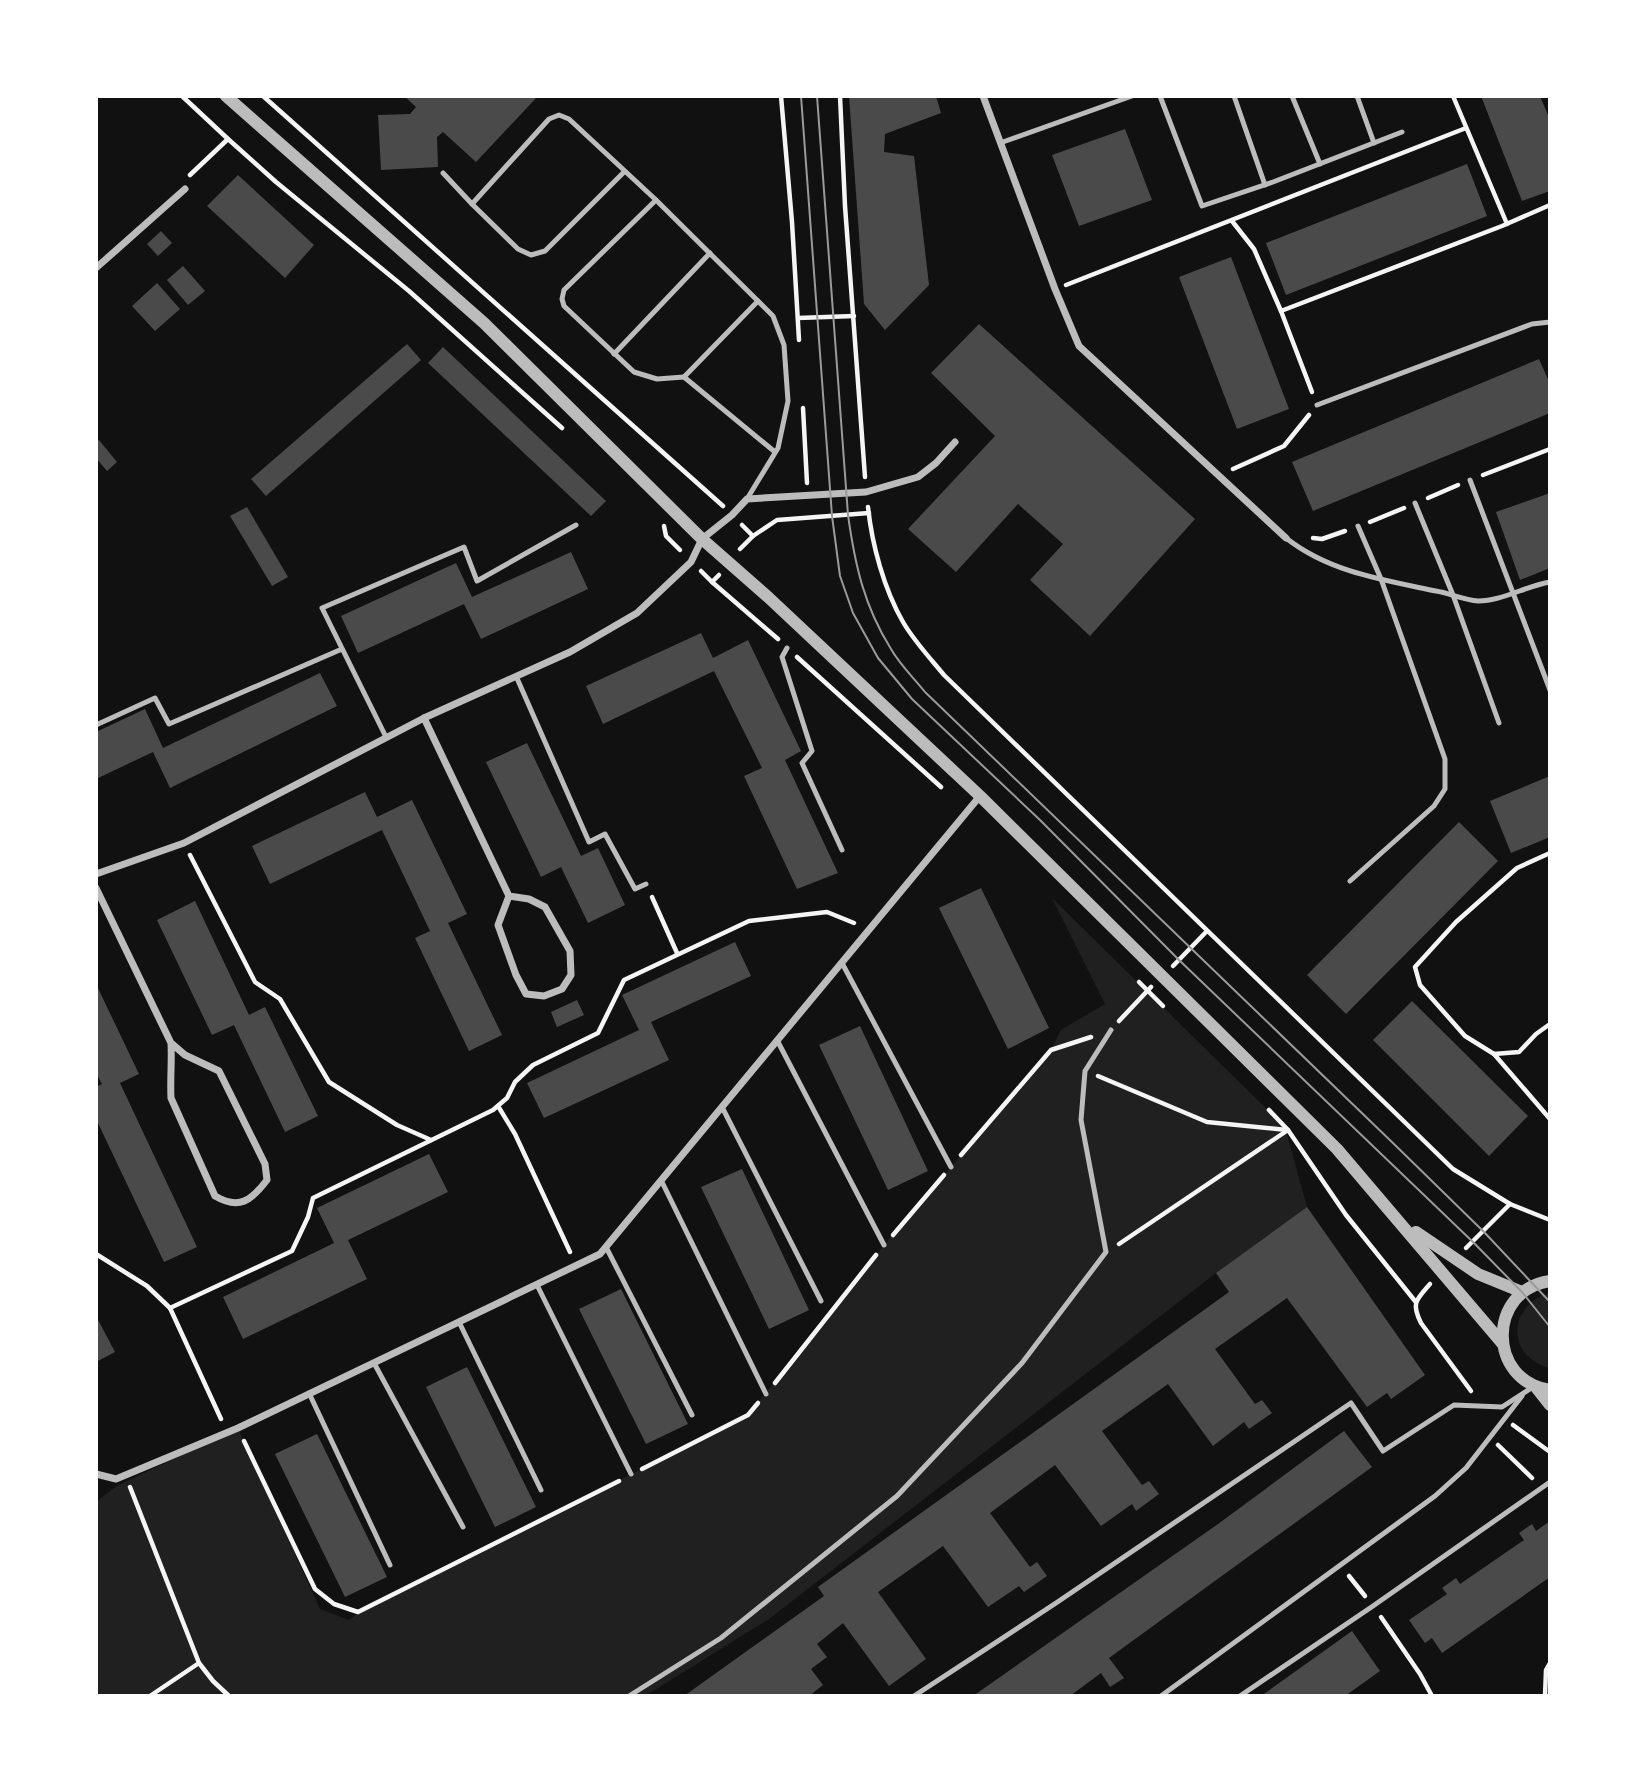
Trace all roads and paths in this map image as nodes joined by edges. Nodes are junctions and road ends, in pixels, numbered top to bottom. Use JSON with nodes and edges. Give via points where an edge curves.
{"nodes":[{"id":1,"x":182,"y":96,"type":"edge"},
{"id":2,"x":226,"y":96,"type":"edge"},
{"id":3,"x":263,"y":96,"type":"edge"},
{"id":4,"x":782,"y":96,"type":"edge"},
{"id":5,"x":840,"y":96,"type":"edge"},
{"id":6,"x":983,"y":96,"type":"edge"},
{"id":7,"x":1132,"y":96,"type":"edge"},
{"id":8,"x":1160,"y":96,"type":"edge"},
{"id":9,"x":1234,"y":96,"type":"edge"},
{"id":10,"x":1292,"y":96,"type":"edge"},
{"id":11,"x":1357,"y":96,"type":"edge"},
{"id":12,"x":1453,"y":96,"type":"edge"},
{"id":13,"x":1466,"y":128,"type":"junction"},
{"id":14,"x":1402,"y":132,"type":"dead end"},
{"id":15,"x":228,"y":139,"type":"junction"},
{"id":16,"x":1000,"y":143,"type":"junction"},
{"id":17,"x":1374,"y":143,"type":"junction"},
{"id":18,"x":1320,"y":164,"type":"junction"},
{"id":19,"x":625,"y":172,"type":"junction"},
{"id":20,"x":443,"y":173,"type":"dead end"},
{"id":21,"x":1265,"y":185,"type":"junction"},
{"id":22,"x":185,"y":190,"type":"joint"},
{"id":23,"x":656,"y":201,"type":"junction"},
{"id":24,"x":472,"y":204,"type":"junction"},
{"id":25,"x":1550,"y":205,"type":"edge"},
{"id":26,"x":1232,"y":221,"type":"junction"},
{"id":27,"x":1507,"y":224,"type":"junction"},
{"id":28,"x":710,"y":253,"type":"junction"},
{"id":29,"x":96,"y":268,"type":"edge"},
{"id":30,"x":1055,"y":289,"type":"junction"},
{"id":31,"x":758,"y":300,"type":"junction"},
{"id":32,"x":1281,"y":312,"type":"junction"},
{"id":33,"x":854,"y":316,"type":"junction"},
{"id":34,"x":797,"y":318,"type":"junction"},
{"id":35,"x":1550,"y":322,"type":"edge"},
{"id":36,"x":799,"y":346,"type":"dead end"},
{"id":37,"x":614,"y":354,"type":"junction"},
{"id":38,"x":684,"y":377,"type":"junction"},
{"id":39,"x":802,"y":397,"type":"dead end"},
{"id":40,"x":1317,"y":405,"type":"junction"},
{"id":41,"x":565,"y":431,"type":"dead end"},
{"id":42,"x":955,"y":442,"type":"dead end"},
{"id":43,"x":1550,"y":449,"type":"edge"},
{"id":44,"x":775,"y":452,"type":"junction"},
{"id":45,"x":1241,"y":478,"type":"dead end"},
{"id":46,"x":1470,"y":480,"type":"junction"},
{"id":47,"x":866,"y":492,"type":"junction"},
{"id":48,"x":808,"y":496,"type":"junction"},
{"id":49,"x":747,"y":499,"type":"junction"},
{"id":50,"x":1415,"y":503,"type":"junction"},
{"id":51,"x":869,"y":513,"type":"junction"},
{"id":52,"x":733,"y":515,"type":"junction"},
{"id":53,"x":809,"y":518,"type":"junction"},
{"id":54,"x":659,"y":520,"type":"dead end"},
{"id":55,"x":576,"y":526,"type":"dead end"},
{"id":56,"x":1358,"y":526,"type":"junction"},
{"id":57,"x":753,"y":536,"type":"junction"},
{"id":58,"x":1286,"y":538,"type":"joint"},
{"id":59,"x":1308,"y":538,"type":"dead end"},
{"id":60,"x":702,"y":539,"type":"junction"},
{"id":61,"x":691,"y":562,"type":"junction"},
{"id":62,"x":727,"y":562,"type":"junction"},
{"id":63,"x":1381,"y":579,"type":"junction"},
{"id":64,"x":712,"y":582,"type":"junction"},
{"id":65,"x":1550,"y":582,"type":"edge"},
{"id":66,"x":1514,"y":592,"type":"junction"},
{"id":67,"x":1453,"y":595,"type":"junction"},
{"id":68,"x":787,"y":648,"type":"junction"},
{"id":69,"x":342,"y":649,"type":"junction"},
{"id":70,"x":516,"y":677,"type":"junction"},
{"id":71,"x":1550,"y":690,"type":"edge"},
{"id":72,"x":424,"y":718,"type":"junction"},
{"id":73,"x":1499,"y":723,"type":"dead end"},
{"id":74,"x":96,"y":725,"type":"edge"},
{"id":75,"x":386,"y":737,"type":"junction"},
{"id":76,"x":980,"y":796,"type":"junction"},
{"id":77,"x":968,"y":812,"type":"junction"},
{"id":78,"x":184,"y":843,"type":"junction"},
{"id":79,"x":842,"y":850,"type":"dead end"},
{"id":80,"x":1550,"y":853,"type":"edge"},
{"id":81,"x":96,"y":874,"type":"edge"},
{"id":82,"x":1350,"y":881,"type":"dead end"},
{"id":83,"x":646,"y":884,"type":"joint"},
{"id":84,"x":96,"y":888,"type":"edge"},
{"id":85,"x":509,"y":896,"type":"junction"},
{"id":86,"x":867,"y":932,"type":"junction"},
{"id":87,"x":1206,"y":932,"type":"junction"},
{"id":88,"x":677,"y":953,"type":"junction"},
{"id":89,"x":842,"y":963,"type":"junction"},
{"id":90,"x":1163,"y":976,"type":"junction"},
{"id":91,"x":1147,"y":991,"type":"junction"},
{"id":92,"x":1166,"y":1008,"type":"dead end"},
{"id":93,"x":1550,"y":1024,"type":"edge"},
{"id":94,"x":1111,"y":1030,"type":"junction"},
{"id":95,"x":777,"y":1040,"type":"junction"},
{"id":96,"x":170,"y":1043,"type":"junction"},
{"id":97,"x":1494,"y":1054,"type":"junction"},
{"id":98,"x":1085,"y":1071,"type":"junction"},
{"id":99,"x":498,"y":1106,"type":"junction"},
{"id":100,"x":722,"y":1107,"type":"junction"},
{"id":101,"x":1268,"y":1110,"type":"dead end"},
{"id":102,"x":1550,"y":1119,"type":"edge"},
{"id":103,"x":1288,"y":1130,"type":"junction"},
{"id":104,"x":432,"y":1140,"type":"junction"},
{"id":105,"x":951,"y":1167,"type":"junction"},
{"id":106,"x":661,"y":1180,"type":"junction"},
{"id":107,"x":1550,"y":1220,"type":"edge"},
{"id":108,"x":1404,"y":1224,"type":"junction"},
{"id":109,"x":884,"y":1245,"type":"junction"},
{"id":110,"x":606,"y":1247,"type":"junction"},
{"id":111,"x":1106,"y":1252,"type":"junction"},
{"id":112,"x":96,"y":1254,"type":"edge"},
{"id":113,"x":576,"y":1266,"type":"junction"},
{"id":114,"x":1550,"y":1281,"type":"edge"},
{"id":115,"x":537,"y":1285,"type":"junction"},
{"id":116,"x":1522,"y":1292,"type":"junction"},
{"id":117,"x":821,"y":1301,"type":"dead end"},
{"id":118,"x":170,"y":1308,"type":"junction"},
{"id":119,"x":459,"y":1322,"type":"junction"},
{"id":120,"x":1502,"y":1343,"type":"junction"},
{"id":121,"x":374,"y":1363,"type":"junction"},
{"id":122,"x":1530,"y":1388,"type":"junction"},
{"id":123,"x":1550,"y":1390,"type":"edge"},
{"id":124,"x":309,"y":1393,"type":"junction"},
{"id":125,"x":766,"y":1394,"type":"junction"},
{"id":126,"x":1550,"y":1405,"type":"edge"},
{"id":127,"x":1489,"y":1406,"type":"junction"},
{"id":128,"x":692,"y":1415,"type":"dead end"},
{"id":129,"x":1505,"y":1419,"type":"junction"},
{"id":130,"x":238,"y":1428,"type":"junction"},
{"id":131,"x":227,"y":1432,"type":"junction"},
{"id":132,"x":1490,"y":1437,"type":"junction"},
{"id":133,"x":1550,"y":1452,"type":"edge"},
{"id":134,"x":96,"y":1474,"type":"edge"},
{"id":135,"x":631,"y":1474,"type":"junction"},
{"id":136,"x":125,"y":1475,"type":"junction"},
{"id":137,"x":1550,"y":1482,"type":"edge"},
{"id":138,"x":1541,"y":1486,"type":"junction"},
{"id":139,"x":541,"y":1490,"type":"dead end"},
{"id":140,"x":463,"y":1527,"type":"dead end"},
{"id":141,"x":1339,"y":1564,"type":"junction"},
{"id":142,"x":390,"y":1565,"type":"dead end"},
{"id":143,"x":1373,"y":1606,"type":"junction"},
{"id":144,"x":199,"y":1663,"type":"junction"},
{"id":145,"x":1550,"y":1663,"type":"edge"},
{"id":146,"x":150,"y":1696,"type":"edge"},
{"id":147,"x":229,"y":1696,"type":"edge"},
{"id":148,"x":629,"y":1696,"type":"edge"},
{"id":149,"x":914,"y":1696,"type":"edge"},
{"id":150,"x":1161,"y":1696,"type":"edge"},
{"id":151,"x":1240,"y":1696,"type":"edge"},
{"id":152,"x":1432,"y":1696,"type":"edge"},
{"id":153,"x":1545,"y":1696,"type":"edge"}],
"edges":[{"from":1,"to":15,"type":"path"},
{"from":2,"to":60,"type":"street","via":[[484,323]]},
{"from":3,"to":52,"type":"path"},
{"from":4,"to":34,"type":"path"},
{"from":5,"to":33,"type":"path"},
{"from":6,"to":16,"type":"street"},
{"from":7,"to":16,"type":"lane"},
{"from":8,"to":21,"type":"lane","via":[[1202,206]]},
{"from":9,"to":21,"type":"lane"},
{"from":10,"to":18,"type":"lane"},
{"from":11,"to":17,"type":"lane"},
{"from":12,"to":13,"type":"path"},
{"from":13,"to":26,"type":"path"},
{"from":13,"to":27,"type":"path"},
{"from":14,"to":17,"type":"lane"},
{"from":15,"to":22,"type":"path","via":[[190,173]]},
{"from":15,"to":41,"type":"path","via":[[409,291]]},
{"from":16,"to":30,"type":"street"},
{"from":17,"to":18,"type":"lane"},
{"from":18,"to":21,"type":"lane"},
{"from":19,"to":23,"type":"lane"},
{"from":19,"to":24,"type":"lane","via":[[545,251],[531,255],[518,249]]},
{"from":19,"to":24,"type":"lane","via":[[569,119],[559,115],[549,119]]},
{"from":20,"to":24,"type":"lane"},
{"from":22,"to":29,"type":"street"},
{"from":23,"to":28,"type":"lane"},
{"from":23,"to":37,"type":"lane","via":[[564,290],[564,306]]},
{"from":25,"to":27,"type":"path"},
{"from":26,"to":30,"type":"path"},
{"from":26,"to":32,"type":"path","via":[[1254,249]]},
{"from":27,"to":32,"type":"path"},
{"from":28,"to":31,"type":"lane"},
{"from":28,"to":37,"type":"lane"},
{"from":30,"to":58,"type":"street","via":[[1079,346]]},
{"from":31,"to":38,"type":"lane"},
{"from":31,"to":44,"type":"lane","via":[[773,316],[783,345],[788,401]]},
{"from":32,"to":40,"type":"path"},
{"from":33,"to":34,"type":"path"},
{"from":33,"to":47,"type":"path"},
{"from":34,"to":36,"type":"path"},
{"from":35,"to":40,"type":"lane","via":[[1532,324]]},
{"from":37,"to":38,"type":"lane","via":[[634,372],[657,379]]},
{"from":38,"to":44,"type":"lane"},
{"from":39,"to":48,"type":"path"},
{"from":40,"to":45,"type":"path","via":[[1284,446],[1233,469]]},
{"from":42,"to":47,"type":"street","via":[[918,477]]},
{"from":43,"to":46,"type":"path"},
{"from":44,"to":49,"type":"lane"},
{"from":46,"to":50,"type":"path"},
{"from":46,"to":66,"type":"lane"},
{"from":47,"to":48,"type":"street"},
{"from":47,"to":51,"type":"path"},
{"from":48,"to":49,"type":"street"},
{"from":48,"to":53,"type":"path"},
{"from":49,"to":52,"type":"street"},
{"from":50,"to":56,"type":"path"},
{"from":50,"to":67,"type":"lane"},
{"from":51,"to":53,"type":"path"},
{"from":51,"to":87,"type":"path","via":[[891,596],[904,623],[944,675]]},
{"from":52,"to":57,"type":"path"},
{"from":52,"to":60,"type":"street"},
{"from":53,"to":57,"type":"path","via":[[776,520]]},
{"from":54,"to":61,"type":"path","via":[[666,536]]},
{"from":55,"to":69,"type":"lane","via":[[477,581],[464,547],[321,608]]},
{"from":56,"to":59,"type":"path","via":[[1322,539]]},
{"from":56,"to":63,"type":"lane"},
{"from":57,"to":62,"type":"path"},
{"from":58,"to":63,"type":"lane","via":[[1331,565]]},
{"from":60,"to":61,"type":"street"},
{"from":60,"to":62,"type":"street"},
{"from":61,"to":64,"type":"path"},
{"from":61,"to":70,"type":"street","via":[[637,613]]},
{"from":62,"to":64,"type":"path"},
{"from":62,"to":76,"type":"street"},
{"from":63,"to":67,"type":"lane"},
{"from":63,"to":82,"type":"lane","via":[[1445,759],[1445,789],[1434,806]]},
{"from":64,"to":68,"type":"path"},
{"from":65,"to":66,"type":"lane"},
{"from":66,"to":67,"type":"lane","via":[[1477,601]]},
{"from":66,"to":71,"type":"lane"},
{"from":67,"to":73,"type":"lane"},
{"from":68,"to":77,"type":"path"},
{"from":68,"to":79,"type":"lane","via":[[782,657],[812,751],[802,762]]},
{"from":69,"to":74,"type":"lane","via":[[169,724],[155,698]]},
{"from":69,"to":75,"type":"lane"},
{"from":70,"to":72,"type":"street"},
{"from":70,"to":83,"type":"lane","via":[[589,842],[605,834],[635,889]]},
{"from":72,"to":75,"type":"street"},
{"from":72,"to":85,"type":"street"},
{"from":75,"to":78,"type":"street"},
{"from":76,"to":77,"type":"street"},
{"from":76,"to":90,"type":"street"},
{"from":77,"to":86,"type":"street"},
{"from":78,"to":81,"type":"street"},
{"from":78,"to":104,"type":"path","via":[[255,982],[280,999],[328,1082],[397,1125]]},
{"from":80,"to":97,"type":"path","via":[[1517,867],[1415,967],[1420,985],[1465,1036]]},
{"from":83,"to":88,"type":"path"},
{"from":84,"to":96,"type":"street"},
{"from":85,"to":85,"type":"street","via":[[545,906],[570,951],[572,975],[562,989],[544,996],[526,994],[498,925]]},
{"from":86,"to":88,"type":"path","via":[[827,912],[762,919]]},
{"from":86,"to":89,"type":"street"},
{"from":87,"to":90,"type":"path"},
{"from":87,"to":107,"type":"path","via":[[1453,1169],[1510,1204]]},
{"from":88,"to":99,"type":"path","via":[[624,980],[598,1033],[533,1065]]},
{"from":89,"to":95,"type":"street"},
{"from":89,"to":105,"type":"lane"},
{"from":90,"to":91,"type":"path"},
{"from":90,"to":108,"type":"street","via":[[1337,1149]]},
{"from":91,"to":92,"type":"path"},
{"from":91,"to":94,"type":"path"},
{"from":93,"to":97,"type":"path","via":[[1519,1052]]},
{"from":94,"to":98,"type":"lane"},
{"from":94,"to":105,"type":"path","via":[[1051,1050]]},
{"from":95,"to":100,"type":"street"},
{"from":95,"to":109,"type":"lane"},
{"from":96,"to":96,"type":"street","via":[[219,1071],[265,1164],[267,1180],[256,1194],[240,1203],[215,1196],[171,1098]]},
{"from":97,"to":102,"type":"path"},
{"from":98,"to":103,"type":"path","via":[[1207,1122]]},
{"from":98,"to":111,"type":"lane","via":[[1081,1120]]},
{"from":99,"to":104,"type":"path"},
{"from":99,"to":113,"type":"path","via":[[521,1145]]},
{"from":100,"to":106,"type":"street"},
{"from":100,"to":117,"type":"lane"},
{"from":101,"to":103,"type":"path"},
{"from":103,"to":111,"type":"path"},
{"from":103,"to":127,"type":"path","via":[[1346,1214],[1415,1301],[1421,1324],[1471,1391]]},
{"from":104,"to":118,"type":"path","via":[[313,1198],[292,1251]]},
{"from":105,"to":109,"type":"path"},
{"from":106,"to":110,"type":"street"},
{"from":106,"to":125,"type":"lane"},
{"from":108,"to":116,"type":"street","via":[[1478,1274]]},
{"from":108,"to":120,"type":"street"},
{"from":109,"to":125,"type":"path"},
{"from":110,"to":113,"type":"street"},
{"from":110,"to":128,"type":"lane"},
{"from":111,"to":148,"type":"lane","via":[[1022,1363],[897,1496],[721,1638]]},
{"from":112,"to":118,"type":"path","via":[[147,1286]]},
{"from":113,"to":115,"type":"street"},
{"from":114,"to":116,"type":"street"},
{"from":115,"to":119,"type":"street"},
{"from":115,"to":135,"type":"lane"},
{"from":116,"to":120,"type":"street","via":[[1503,1324]]},
{"from":118,"to":131,"type":"path"},
{"from":119,"to":121,"type":"street"},
{"from":119,"to":139,"type":"lane"},
{"from":120,"to":122,"type":"street","via":[[1511,1366]]},
{"from":121,"to":124,"type":"street"},
{"from":121,"to":140,"type":"lane"},
{"from":122,"to":123,"type":"street"},
{"from":122,"to":126,"type":"street"},
{"from":122,"to":127,"type":"lane","via":[[1502,1407]]},
{"from":122,"to":129,"type":"lane"},
{"from":124,"to":130,"type":"street"},
{"from":124,"to":142,"type":"lane"},
{"from":125,"to":135,"type":"path","via":[[748,1415]]},
{"from":127,"to":149,"type":"lane","via":[[1454,1405],[1383,1451],[1351,1403]]},
{"from":129,"to":132,"type":"lane"},
{"from":129,"to":133,"type":"path"},
{"from":130,"to":131,"type":"street"},
{"from":130,"to":135,"type":"path","via":[[315,1589],[334,1604],[359,1612]]},
{"from":131,"to":136,"type":"street"},
{"from":132,"to":138,"type":"path"},
{"from":132,"to":141,"type":"lane","via":[[1466,1468],[1435,1496]]},
{"from":134,"to":136,"type":"street","via":[[116,1479]]},
{"from":136,"to":144,"type":"path"},
{"from":137,"to":138,"type":"lane"},
{"from":138,"to":143,"type":"lane"},
{"from":141,"to":143,"type":"path"},
{"from":141,"to":150,"type":"lane"},
{"from":143,"to":151,"type":"lane"},
{"from":143,"to":152,"type":"path"},
{"from":144,"to":146,"type":"path"},
{"from":144,"to":147,"type":"path"},
{"from":145,"to":153,"type":"path"}]}
